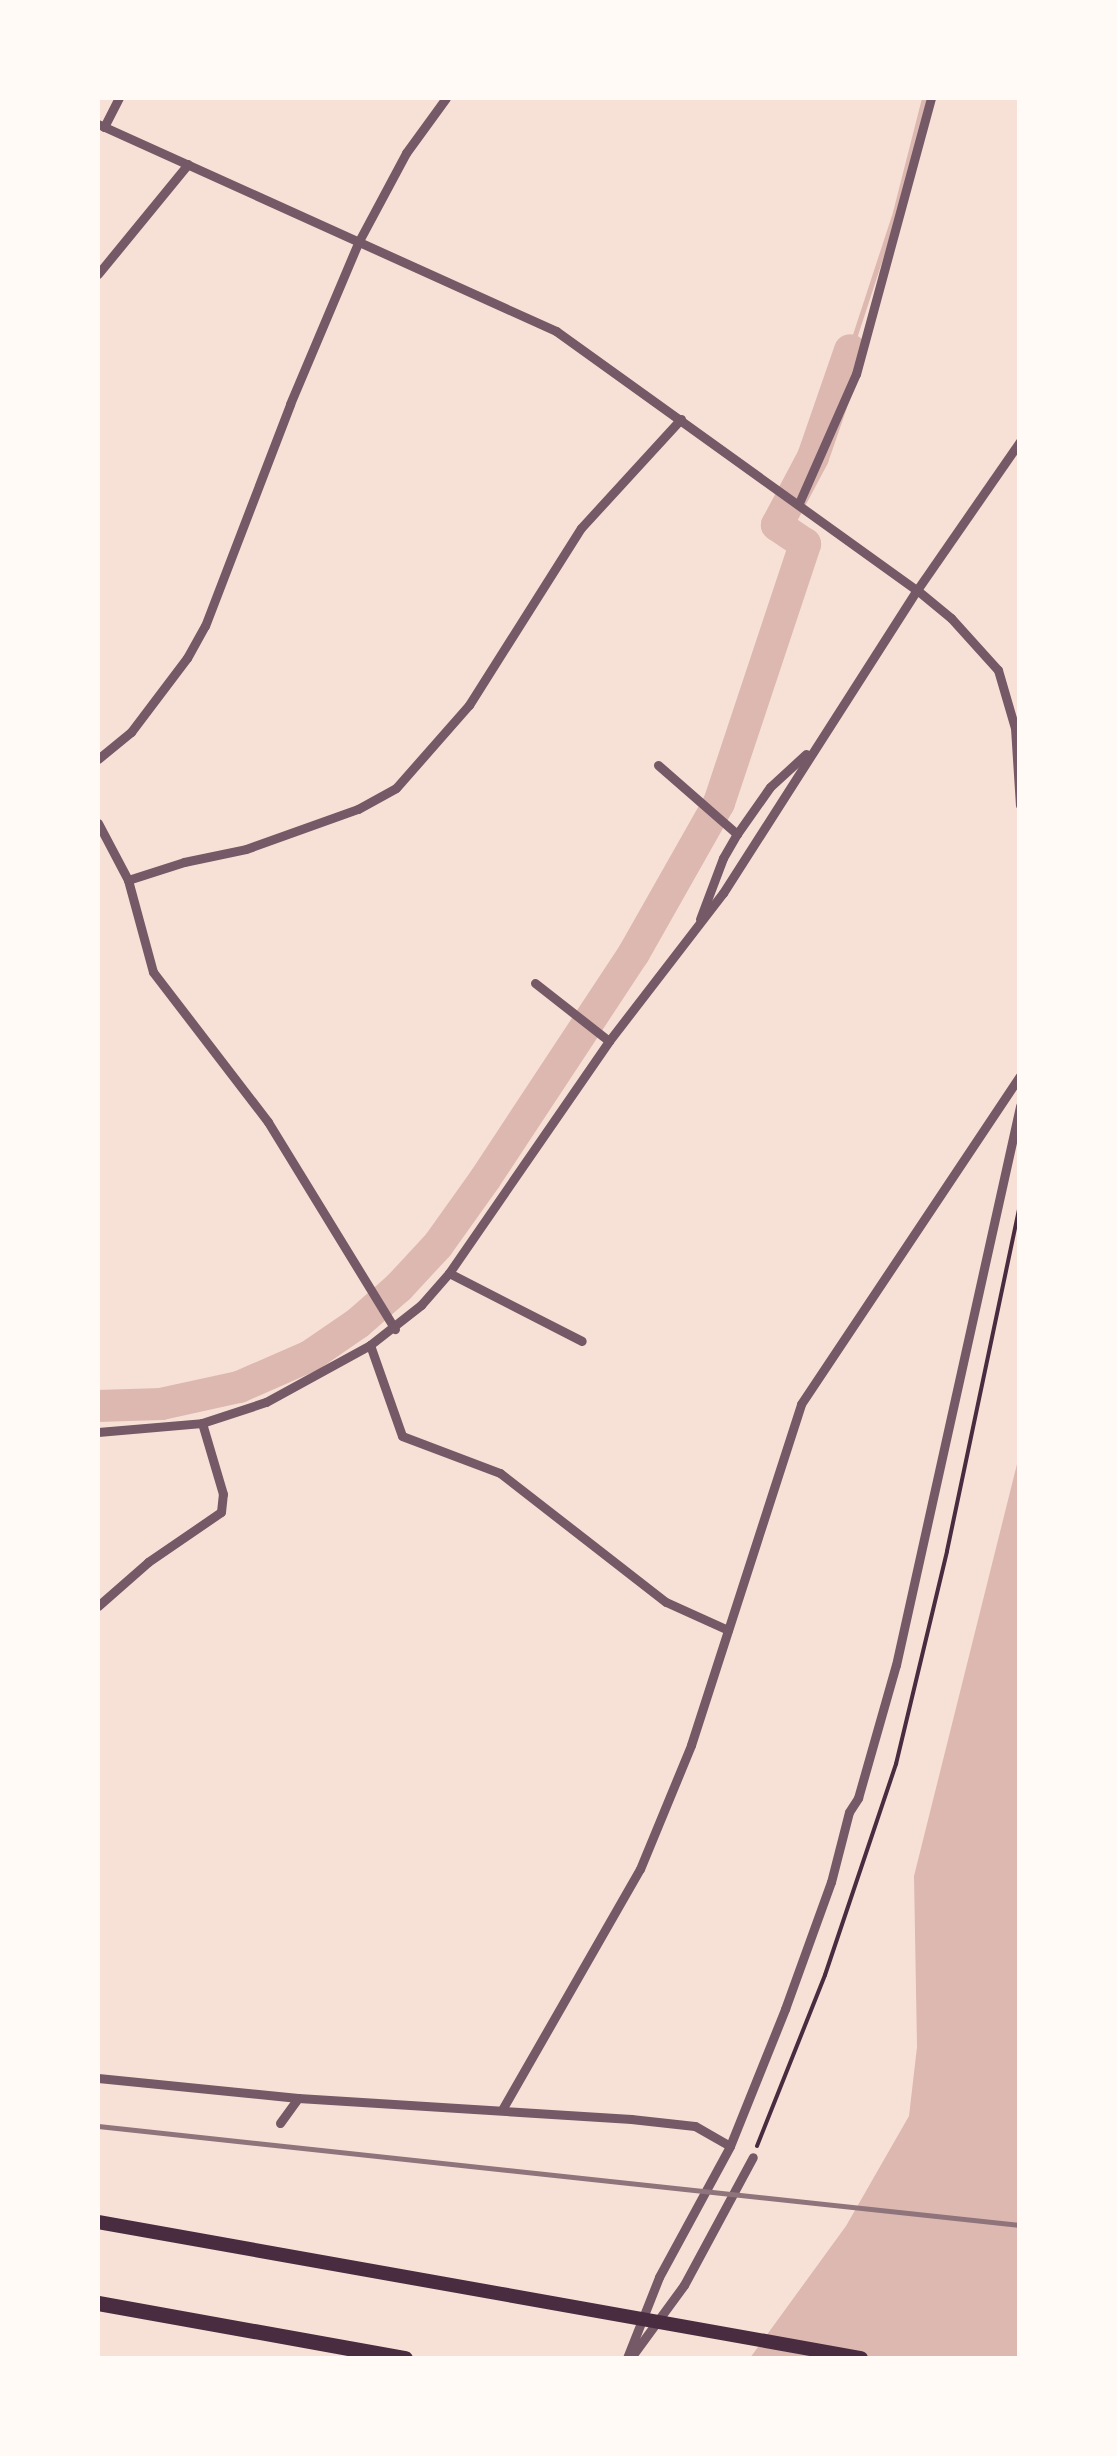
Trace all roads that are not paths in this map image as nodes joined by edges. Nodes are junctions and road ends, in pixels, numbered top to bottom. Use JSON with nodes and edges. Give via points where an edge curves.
{"nodes":[{"id":1,"x":119,"y":98,"type":"edge"},
{"id":2,"x":446,"y":98,"type":"edge"},
{"id":3,"x":931,"y":98,"type":"edge"},
{"id":4,"x":101,"y":125,"type":"edge"},
{"id":5,"x":188,"y":164,"type":"junction"},
{"id":6,"x":360,"y":241,"type":"junction"},
{"id":7,"x":98,"y":274,"type":"edge"},
{"id":8,"x":681,"y":420,"type":"junction"},
{"id":9,"x":1020,"y":441,"type":"edge"},
{"id":10,"x":798,"y":503,"type":"junction"},
{"id":11,"x":917,"y":590,"type":"junction"},
{"id":12,"x":815,"y":745,"type":"junction"},
{"id":13,"x":98,"y":758,"type":"edge"},
{"id":14,"x":658,"y":765,"type":"dead end"},
{"id":15,"x":1020,"y":805,"type":"edge"},
{"id":16,"x":98,"y":823,"type":"edge"},
{"id":17,"x":737,"y":834,"type":"junction"},
{"id":18,"x":128,"y":880,"type":"junction"},
{"id":19,"x":698,"y":926,"type":"junction"},
{"id":20,"x":535,"y":984,"type":"dead end"},
{"id":21,"x":609,"y":1041,"type":"junction"},
{"id":22,"x":1019,"y":1079,"type":"edge"},
{"id":23,"x":1020,"y":1106,"type":"edge"},
{"id":24,"x":449,"y":1273,"type":"junction"},
{"id":25,"x":392,"y":1325,"type":"junction"},
{"id":26,"x":582,"y":1340,"type":"dead end"},
{"id":27,"x":370,"y":1345,"type":"junction"},
{"id":28,"x":202,"y":1423,"type":"junction"},
{"id":29,"x":98,"y":1432,"type":"edge"},
{"id":30,"x":98,"y":1606,"type":"edge"},
{"id":31,"x":728,"y":1630,"type":"junction"},
{"id":32,"x":98,"y":2078,"type":"edge"},
{"id":33,"x":298,"y":2098,"type":"junction"},
{"id":34,"x":503,"y":2108,"type":"junction"},
{"id":35,"x":280,"y":2123,"type":"dead end"},
{"id":36,"x":730,"y":2146,"type":"junction"},
{"id":37,"x":753,"y":2157,"type":"dead end"},
{"id":38,"x":98,"y":2222,"type":"edge"},
{"id":39,"x":98,"y":2303,"type":"edge"},
{"id":40,"x":405,"y":2358,"type":"edge"},
{"id":41,"x":628,"y":2358,"type":"edge"},
{"id":42,"x":861,"y":2358,"type":"edge"}],
"edges":[{"from":1,"to":4,"type":"street"},
{"from":2,"to":6,"type":"street","via":[[406,153]]},
{"from":3,"to":10,"type":"street","via":[[856,374]]},
{"from":4,"to":5,"type":"street"},
{"from":5,"to":6,"type":"street"},
{"from":5,"to":7,"type":"street"},
{"from":6,"to":8,"type":"street","via":[[556,330]]},
{"from":6,"to":13,"type":"street","via":[[205,626],[131,732]]},
{"from":8,"to":10,"type":"street"},
{"from":8,"to":18,"type":"street","via":[[580,528],[470,705],[396,788],[358,809],[246,849]]},
{"from":9,"to":11,"type":"street"},
{"from":10,"to":11,"type":"street"},
{"from":11,"to":12,"type":"street"},
{"from":11,"to":15,"type":"street","via":[[998,670],[1014,728]]},
{"from":12,"to":17,"type":"street","via":[[770,787]]},
{"from":12,"to":19,"type":"street"},
{"from":14,"to":17,"type":"street"},
{"from":16,"to":18,"type":"street"},
{"from":17,"to":19,"type":"street"},
{"from":18,"to":25,"type":"street","via":[[153,972],[268,1122]]},
{"from":19,"to":21,"type":"street"},
{"from":20,"to":21,"type":"street"},
{"from":21,"to":24,"type":"street"},
{"from":22,"to":31,"type":"street","via":[[801,1404]]},
{"from":23,"to":36,"type":"street","via":[[896,1665],[831,1882]]},
{"from":24,"to":25,"type":"street"},
{"from":24,"to":26,"type":"street"},
{"from":25,"to":27,"type":"street"},
{"from":27,"to":28,"type":"street","via":[[266,1402]]},
{"from":27,"to":31,"type":"street","via":[[402,1436],[500,1474],[666,1602]]},
{"from":28,"to":29,"type":"street"},
{"from":28,"to":30,"type":"street","via":[[221,1512]]},
{"from":31,"to":34,"type":"street","via":[[640,1869]]},
{"from":32,"to":33,"type":"street"},
{"from":33,"to":34,"type":"street"},
{"from":33,"to":35,"type":"street"},
{"from":34,"to":36,"type":"street","via":[[695,2126]]},
{"from":36,"to":41,"type":"street","via":[[659,2277]]},
{"from":37,"to":41,"type":"street","via":[[684,2285]]},
{"from":38,"to":42,"type":"highway"},
{"from":39,"to":40,"type":"highway"}]}
